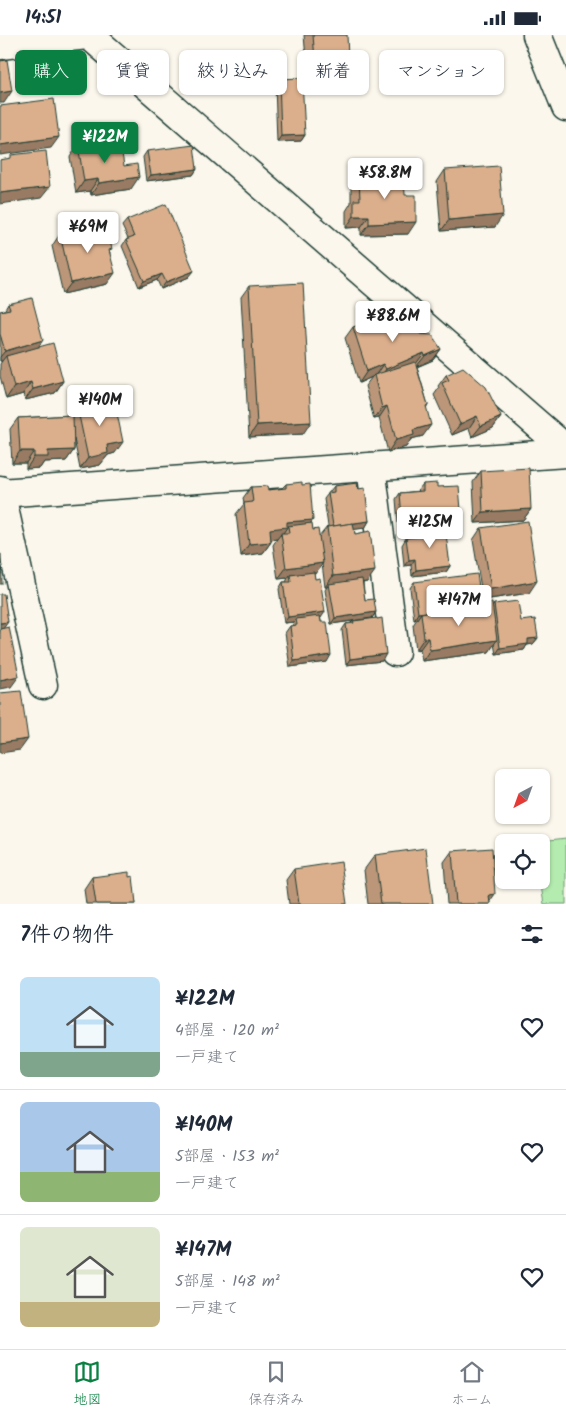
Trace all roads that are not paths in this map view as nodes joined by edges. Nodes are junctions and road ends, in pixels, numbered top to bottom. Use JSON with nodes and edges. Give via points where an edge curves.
{"nodes":[{"id":1,"x":88,"y":35,"type":"edge"},
{"id":2,"x":537,"y":35,"type":"edge"},
{"id":3,"x":0,"y":45,"type":"edge"},
{"id":4,"x":566,"y":107,"type":"edge"},
{"id":5,"x":566,"y":451,"type":"edge"},
{"id":6,"x":371,"y":467,"type":"junction"},
{"id":7,"x":0,"y":492,"type":"edge"},
{"id":8,"x":395,"y":652,"type":"dead end"},
{"id":9,"x":43,"y":685,"type":"dead end"}],
"edges":[{"from":1,"to":3,"type":"street"},
{"from":1,"to":5,"type":"street"},
{"from":2,"to":4,"type":"street"},
{"from":5,"to":6,"type":"street"},
{"from":6,"to":7,"type":"street"},
{"from":6,"to":8,"type":"street"},
{"from":7,"to":9,"type":"street"}]}
